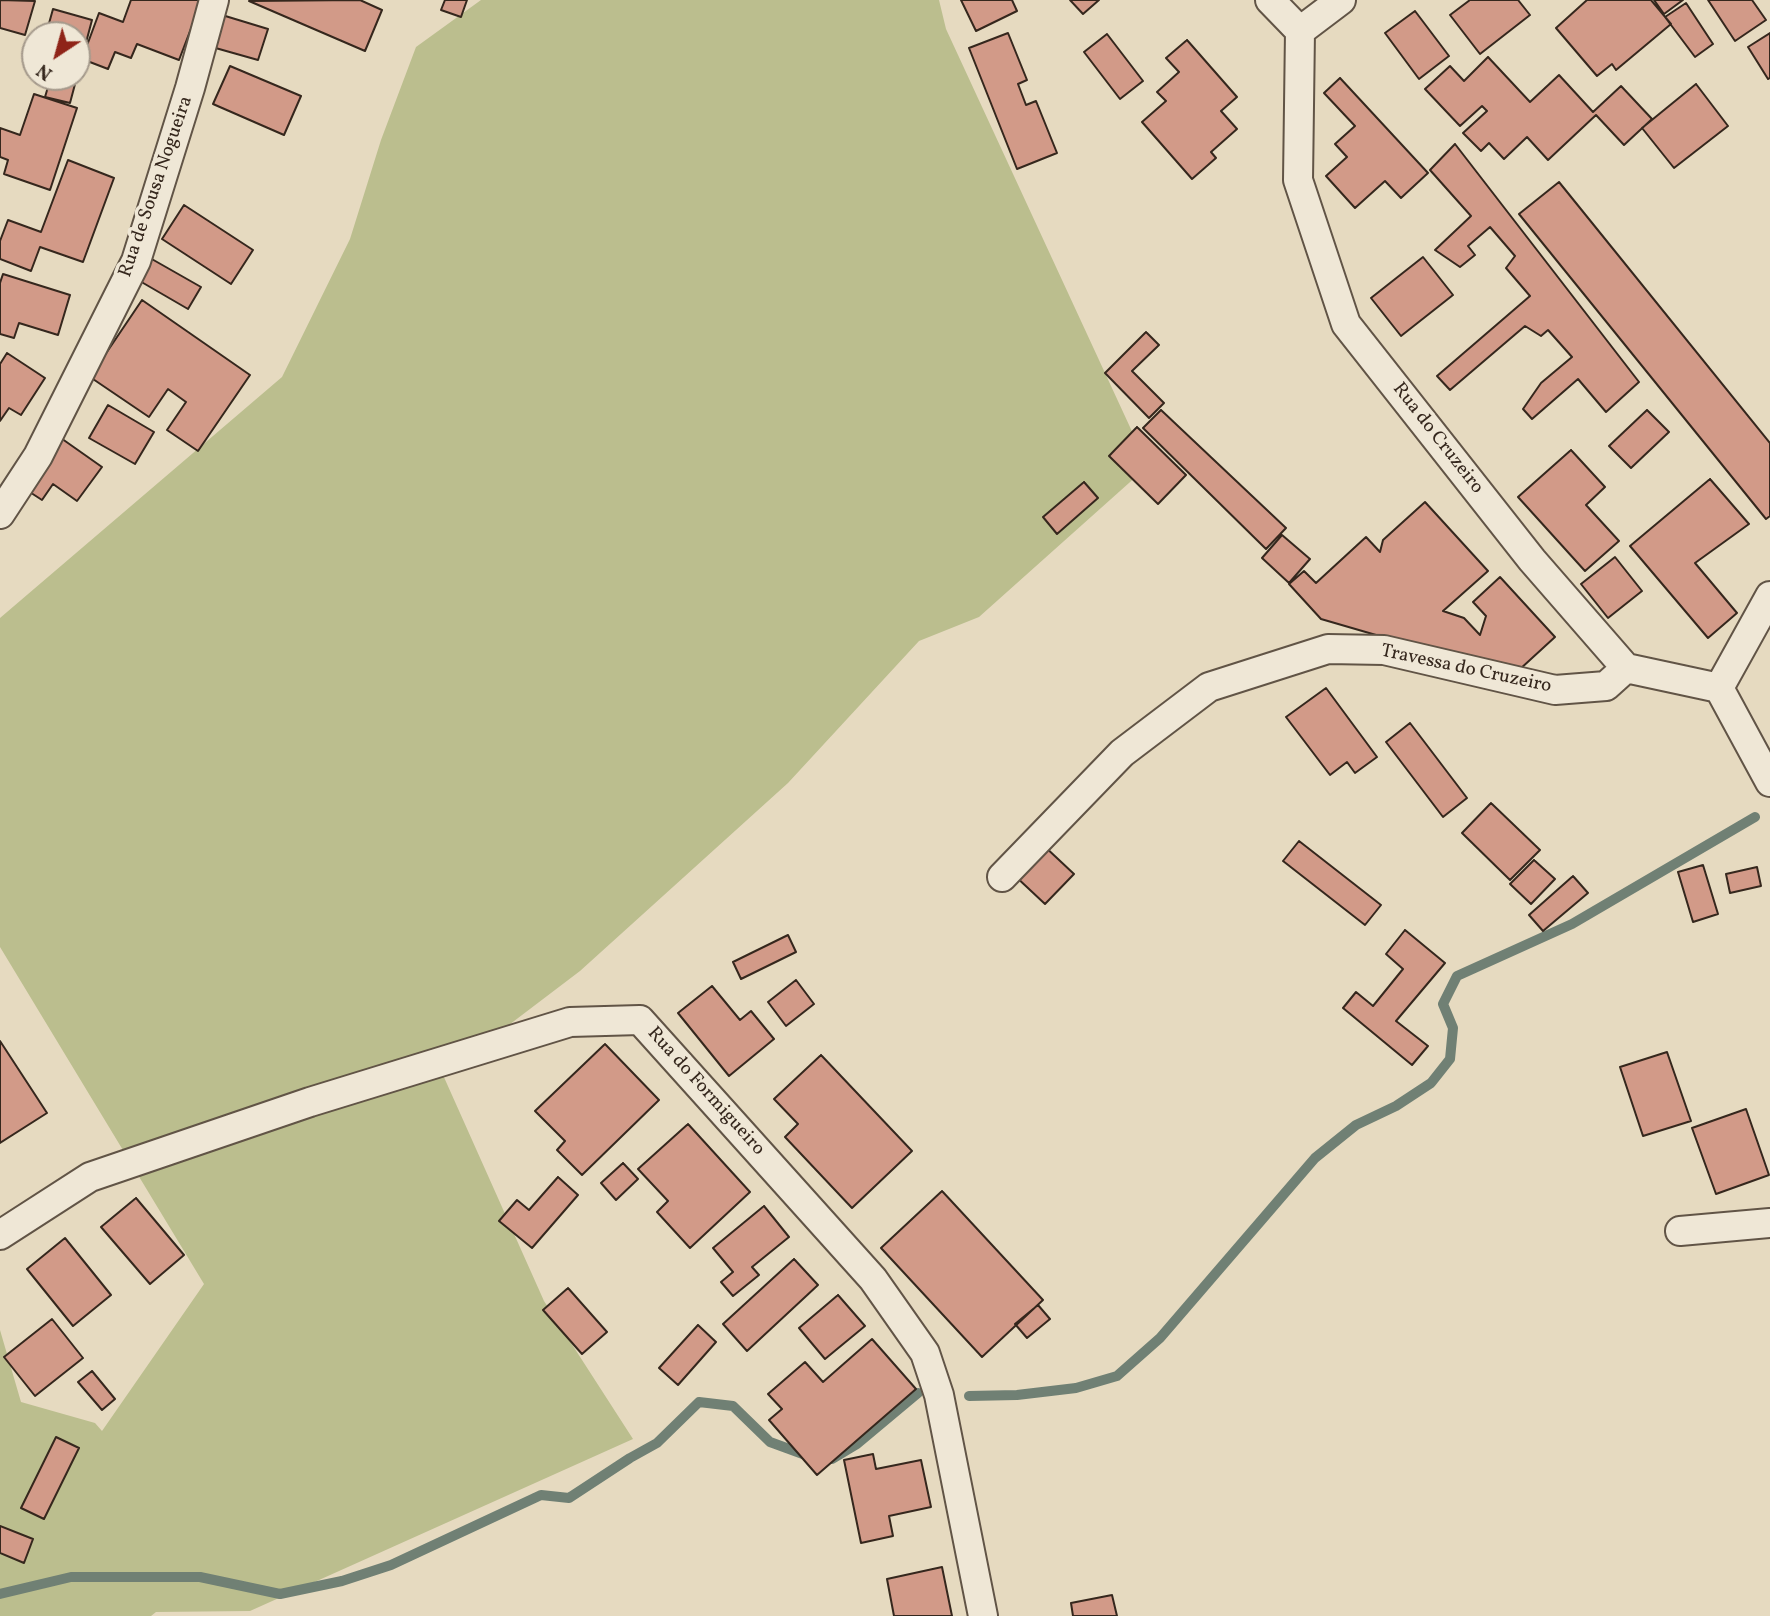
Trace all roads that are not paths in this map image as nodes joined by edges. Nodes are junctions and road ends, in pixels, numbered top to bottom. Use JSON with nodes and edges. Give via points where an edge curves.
{"nodes":[{"id":1,"x":214,"y":0,"type":"edge"},
{"id":2,"x":1270,"y":0,"type":"edge"},
{"id":3,"x":1341,"y":0,"type":"edge"},
{"id":4,"x":1300,"y":31,"type":"junction"},
{"id":5,"x":0,"y":514,"type":"edge"},
{"id":6,"x":1770,"y":596,"type":"edge"},
{"id":7,"x":1626,"y":668,"type":"junction"},
{"id":8,"x":1719,"y":688,"type":"junction"},
{"id":9,"x":1770,"y":782,"type":"edge"},
{"id":10,"x":1002,"y":877,"type":"dead end"},
{"id":11,"x":1770,"y":1223,"type":"edge"},
{"id":12,"x":1680,"y":1231,"type":"dead end"},
{"id":13,"x":0,"y":1235,"type":"edge"},
{"id":14,"x":983,"y":1616,"type":"edge"}],
"edges":[{"from":1,"to":5,"type":"street","name":"Rua de Sousa Nogueira","via":[[136,261],[38,456]]},
{"from":2,"to":4,"type":"street"},
{"from":3,"to":4,"type":"street"},
{"from":4,"to":7,"type":"street","name":"Rua do Cruzeiro","via":[[1298,180],[1346,324],[1532,560]]},
{"from":6,"to":8,"type":"street"},
{"from":7,"to":8,"type":"street"},
{"from":7,"to":10,"type":"street","name":"Travessa do Cruzeiro","via":[[1606,686],[1555,690],[1384,650],[1328,649],[1209,687],[1122,753]]},
{"from":8,"to":9,"type":"street"},
{"from":11,"to":12,"type":"street"},
{"from":13,"to":14,"type":"street","name":"Rua do Formigueiro","via":[[90,1177],[310,1102],[570,1022],[640,1020],[873,1279],[925,1353],[939,1395]]}]}
